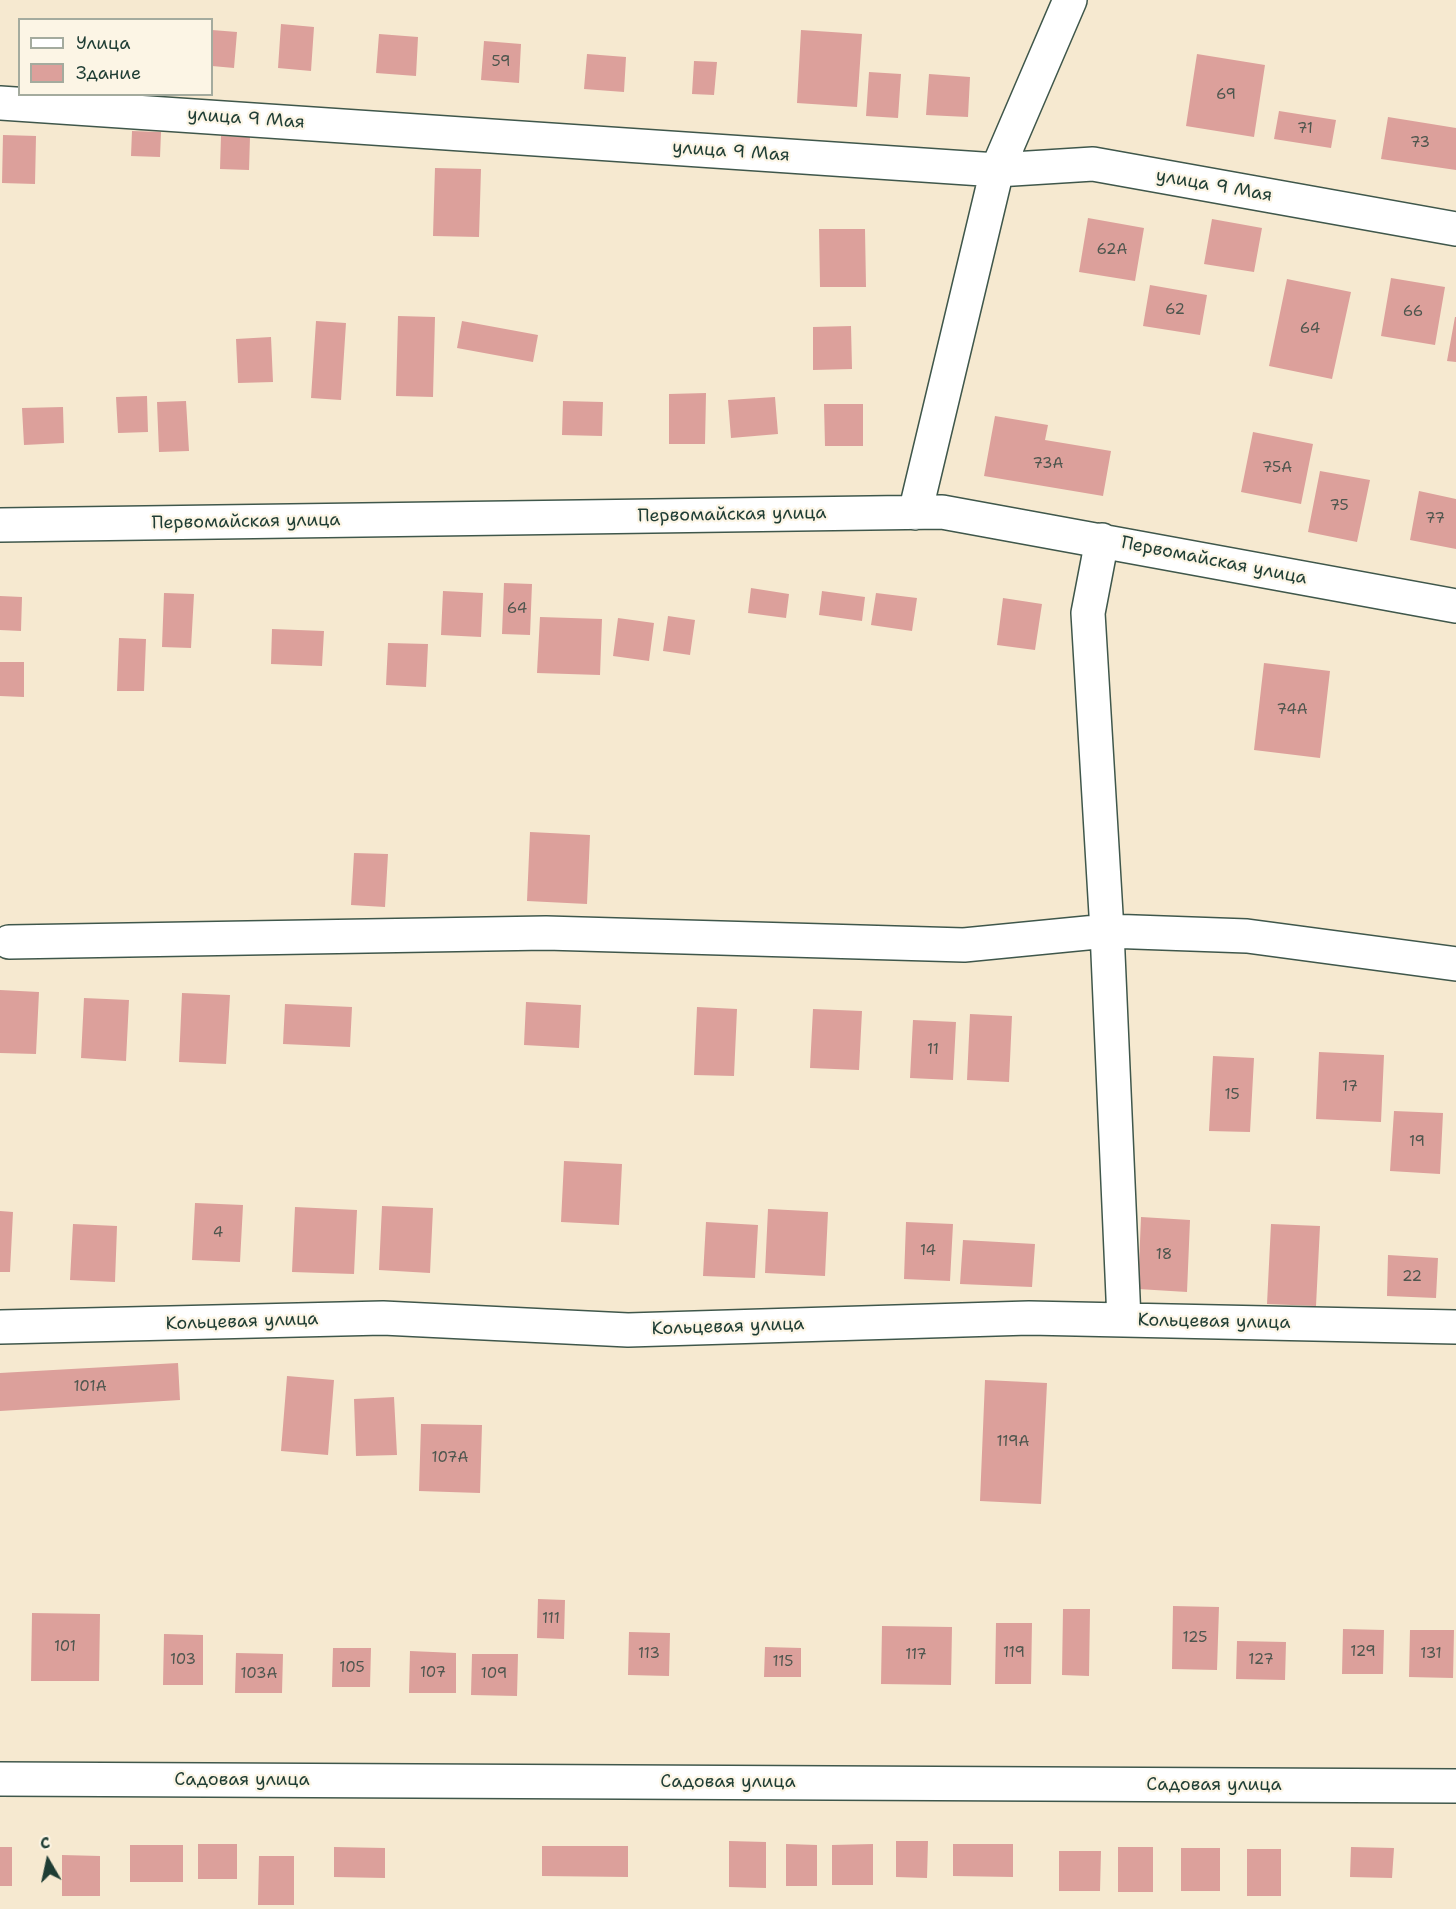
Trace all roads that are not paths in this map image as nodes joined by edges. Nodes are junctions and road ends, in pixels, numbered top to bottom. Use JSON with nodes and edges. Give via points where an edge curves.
{"nodes":[{"id":1,"x":1070,"y":0,"type":"edge"},
{"id":2,"x":0,"y":103,"type":"edge"},
{"id":3,"x":997,"y":170,"type":"junction"},
{"id":4,"x":1456,"y":230,"type":"edge"},
{"id":5,"x":915,"y":513,"type":"junction"},
{"id":6,"x":0,"y":525,"type":"edge"},
{"id":7,"x":1102,"y":540,"type":"junction"},
{"id":8,"x":1456,"y":606,"type":"edge"},
{"id":9,"x":1107,"y":931,"type":"junction"},
{"id":10,"x":9,"y":942,"type":"dead end"},
{"id":11,"x":1456,"y":964,"type":"edge"},
{"id":12,"x":1124,"y":1320,"type":"junction"},
{"id":13,"x":0,"y":1327,"type":"edge"},
{"id":14,"x":1456,"y":1327,"type":"edge"},
{"id":15,"x":0,"y":1779,"type":"edge"},
{"id":16,"x":1456,"y":1786,"type":"edge"}],
"edges":[{"from":1,"to":3,"type":"street"},
{"from":2,"to":3,"type":"street","name":"улица 9 Мая"},
{"from":3,"to":4,"type":"street","name":"улица 9 Мая","via":[[1093,164]]},
{"from":3,"to":5,"type":"street"},
{"from":5,"to":6,"type":"street","name":"Первомайская улица"},
{"from":5,"to":7,"type":"street","name":"Первомайская улица","via":[[942,512]]},
{"from":7,"to":8,"type":"street","name":"Первомайская улица"},
{"from":7,"to":9,"type":"street","via":[[1088,614]]},
{"from":9,"to":10,"type":"street","via":[[964,945],[546,933]]},
{"from":9,"to":11,"type":"street","via":[[1247,936]]},
{"from":9,"to":12,"type":"street"},
{"from":12,"to":13,"type":"street","name":"Кольцевая улица","via":[[1029,1318],[628,1330],[383,1318]]},
{"from":12,"to":14,"type":"street","name":"Кольцевая улица"},
{"from":15,"to":16,"type":"street","name":"Садовая улица"}]}
